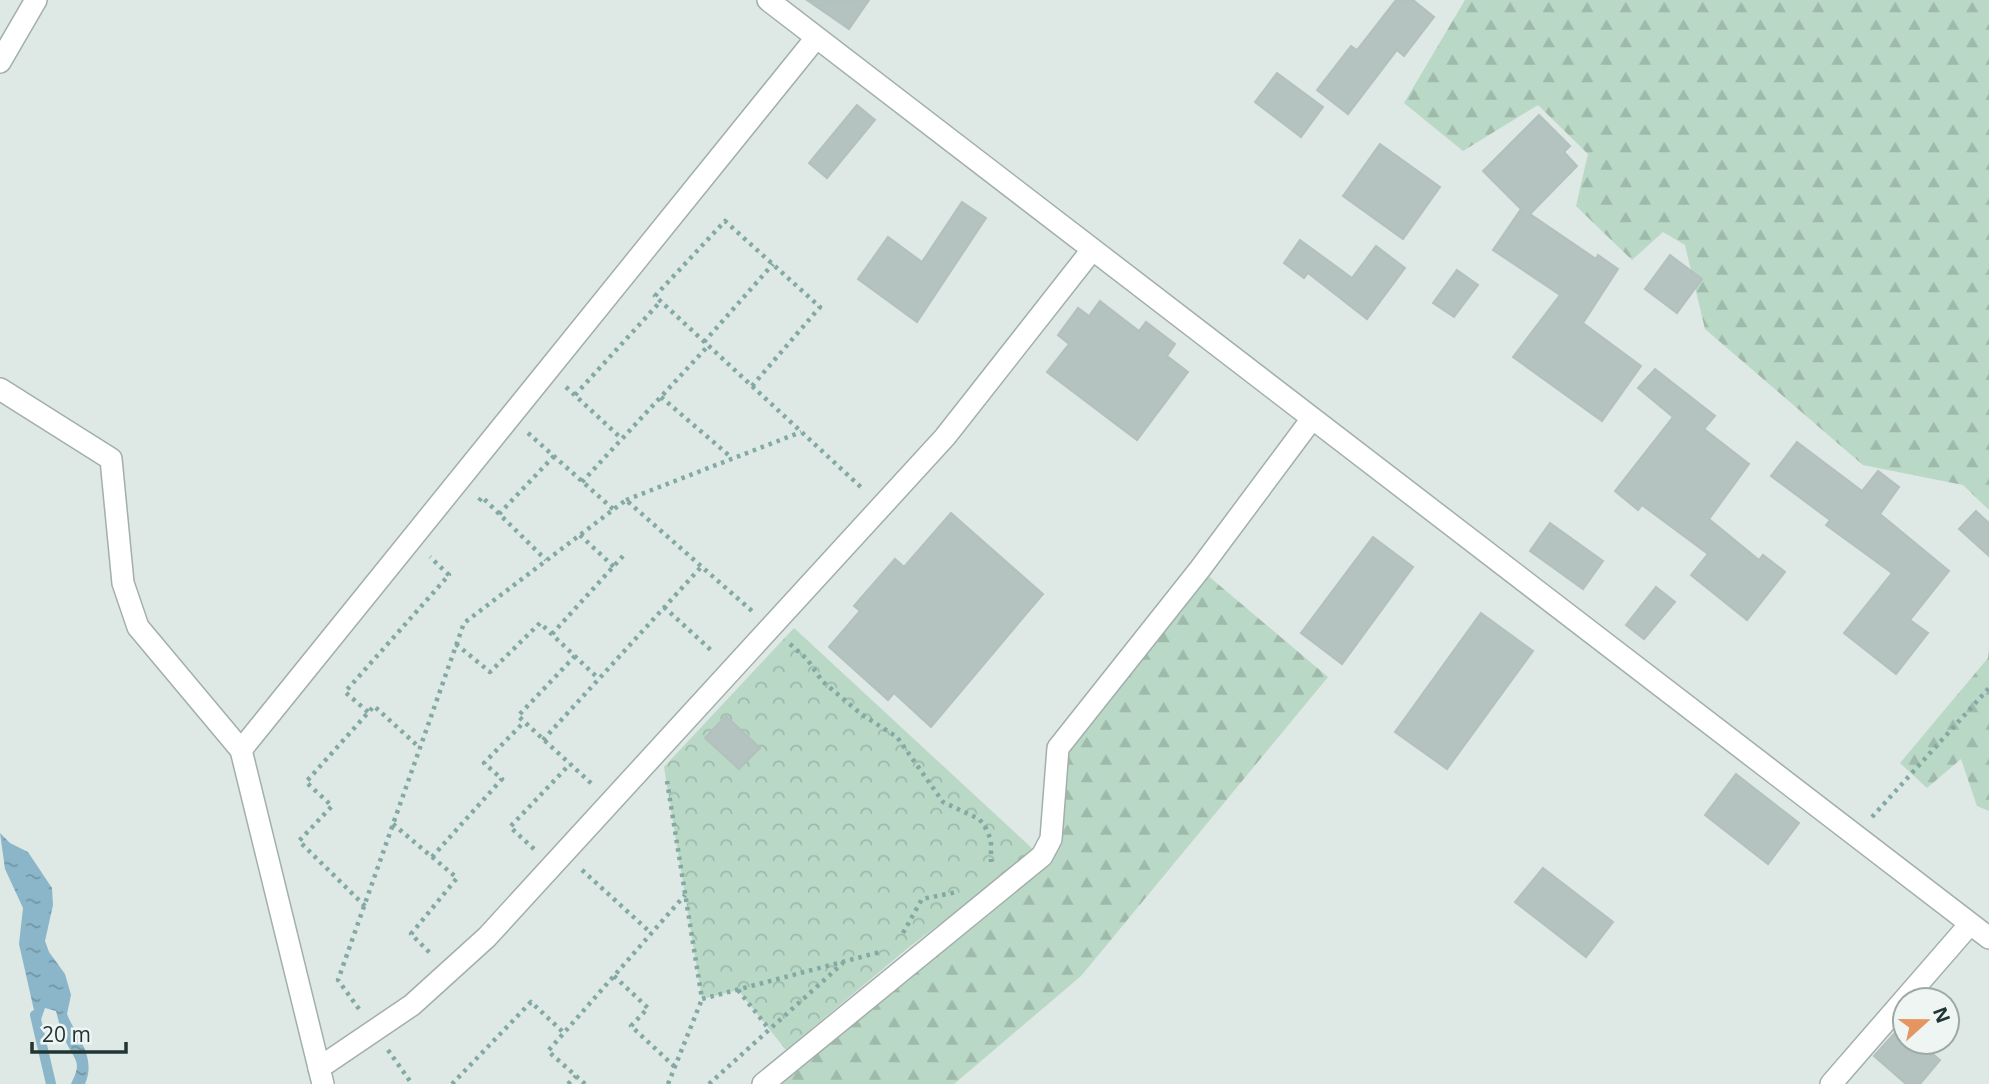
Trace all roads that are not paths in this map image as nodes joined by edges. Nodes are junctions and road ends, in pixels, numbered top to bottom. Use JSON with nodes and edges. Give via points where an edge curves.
{"nodes":[{"id":1,"x":36,"y":0,"type":"edge"},
{"id":2,"x":768,"y":0,"type":"edge"},
{"id":3,"x":816,"y":38,"type":"junction"},
{"id":4,"x":0,"y":62,"type":"edge"},
{"id":5,"x":1092,"y":250,"type":"junction"},
{"id":6,"x":0,"y":389,"type":"edge"},
{"id":7,"x":1311,"y":419,"type":"junction"},
{"id":8,"x":241,"y":750,"type":"junction"},
{"id":9,"x":1970,"y":924,"type":"junction"},
{"id":10,"x":1989,"y":938,"type":"edge"},
{"id":11,"x":321,"y":1076,"type":"edge"},
{"id":12,"x":763,"y":1084,"type":"edge"},
{"id":13,"x":1831,"y":1084,"type":"edge"}],
"edges":[{"from":1,"to":4,"type":"street"},
{"from":2,"to":3,"type":"street"},
{"from":3,"to":5,"type":"street"},
{"from":3,"to":8,"type":"street"},
{"from":5,"to":7,"type":"street"},
{"from":5,"to":11,"type":"street","via":[[946,437],[487,937]]},
{"from":6,"to":8,"type":"street","via":[[111,459],[123,583],[138,627]]},
{"from":7,"to":9,"type":"street"},
{"from":7,"to":12,"type":"street","via":[[1058,748],[1051,839],[1042,856]]},
{"from":8,"to":11,"type":"street"},
{"from":9,"to":10,"type":"street"},
{"from":9,"to":13,"type":"street"}]}
